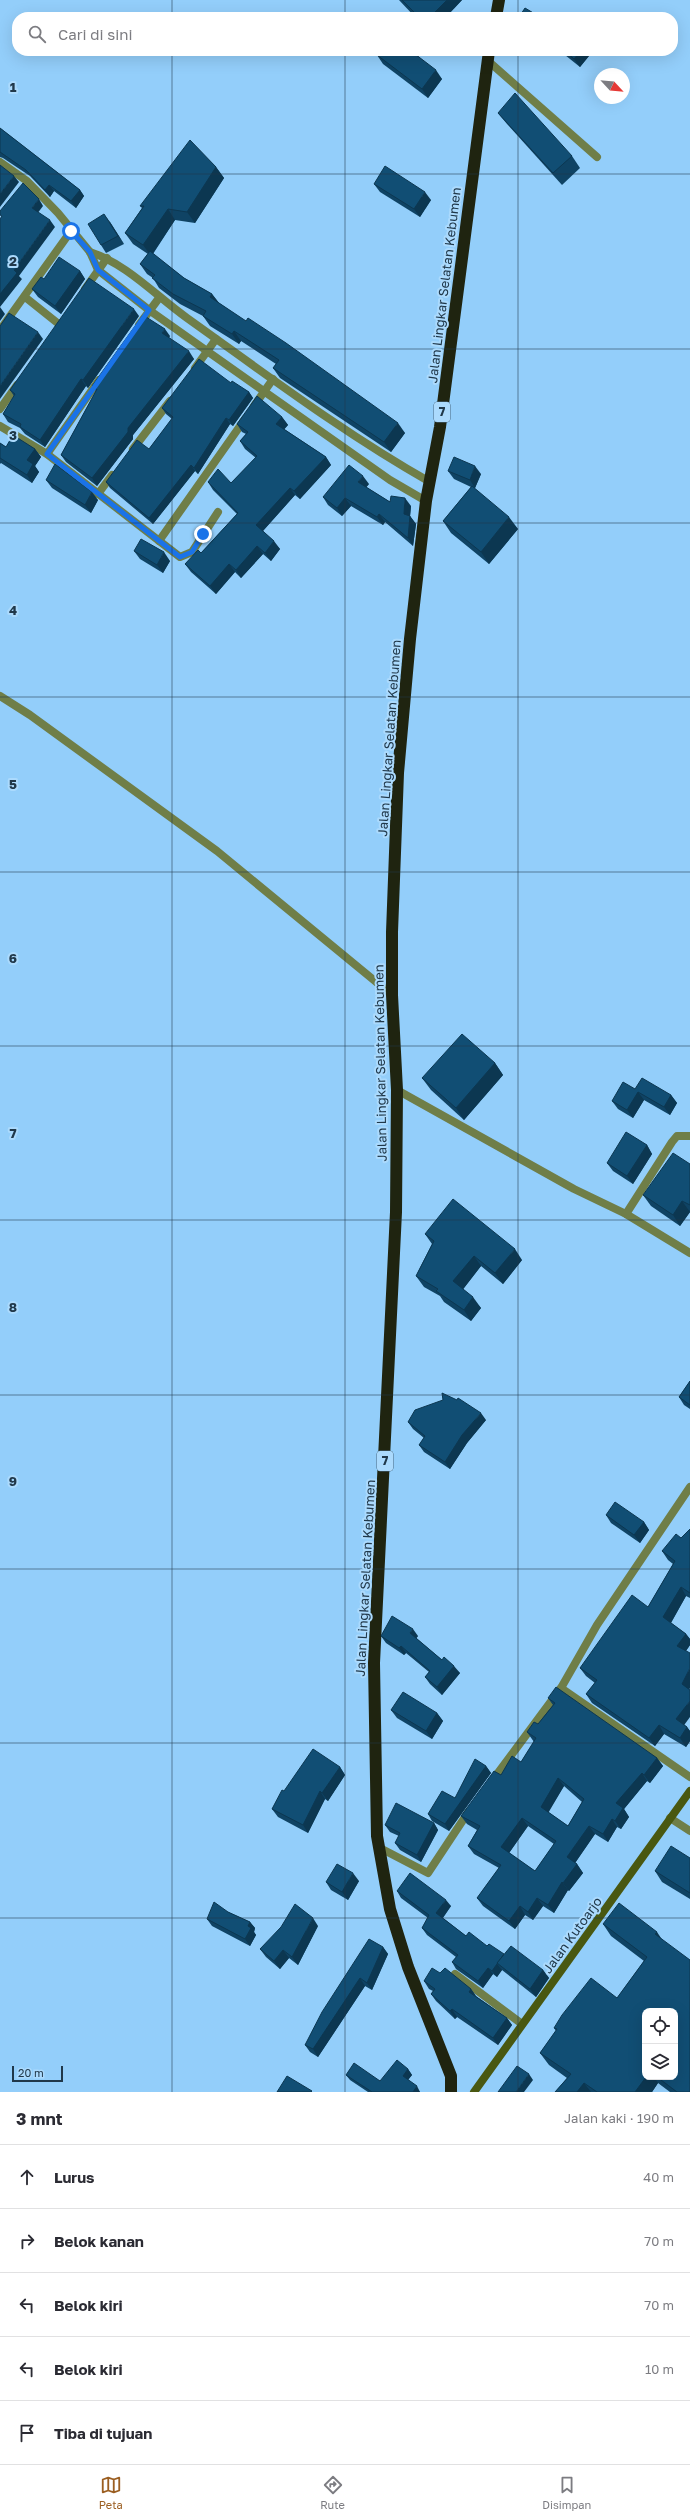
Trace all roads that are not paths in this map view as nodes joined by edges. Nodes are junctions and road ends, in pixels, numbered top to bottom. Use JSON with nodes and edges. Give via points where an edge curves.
{"nodes":[{"id":1,"x":499,"y":0,"type":"edge"},
{"id":2,"x":497,"y":12,"type":"edge"},
{"id":3,"x":488,"y":56,"type":"edge"},
{"id":4,"x":489,"y":56,"type":"edge"},
{"id":5,"x":597,"y":157,"type":"dead end"},
{"id":6,"x":0,"y":162,"type":"edge"},
{"id":7,"x":71,"y":231,"type":"junction"},
{"id":8,"x":90,"y":252,"type":"junction"},
{"id":9,"x":107,"y":258,"type":"junction"},
{"id":10,"x":98,"y":270,"type":"junction"},
{"id":11,"x":81,"y":294,"type":"edge"},
{"id":12,"x":25,"y":297,"type":"junction"},
{"id":13,"x":159,"y":298,"type":"junction"},
{"id":14,"x":149,"y":310,"type":"junction"},
{"id":15,"x":60,"y":325,"type":"edge"},
{"id":16,"x":0,"y":330,"type":"edge"},
{"id":17,"x":131,"y":335,"type":"edge"},
{"id":18,"x":216,"y":339,"type":"junction"},
{"id":19,"x":208,"y":351,"type":"junction"},
{"id":20,"x":105,"y":373,"type":"edge"},
{"id":21,"x":23,"y":376,"type":"edge"},
{"id":22,"x":189,"y":376,"type":"edge"},
{"id":23,"x":273,"y":379,"type":"junction"},
{"id":24,"x":265,"y":392,"type":"junction"},
{"id":25,"x":174,"y":395,"type":"edge"},
{"id":26,"x":0,"y":408,"type":"edge"},
{"id":27,"x":330,"y":418,"type":"junction"},
{"id":28,"x":0,"y":426,"type":"edge"},
{"id":29,"x":321,"y":431,"type":"junction"},
{"id":30,"x":47,"y":454,"type":"junction"},
{"id":31,"x":127,"y":456,"type":"edge"},
{"id":32,"x":117,"y":469,"type":"edge"},
{"id":33,"x":430,"y":482,"type":"junction"},
{"id":34,"x":98,"y":494,"type":"junction"},
{"id":35,"x":426,"y":502,"type":"junction"},
{"id":36,"x":218,"y":512,"type":"dead end"},
{"id":37,"x":159,"y":541,"type":"junction"},
{"id":38,"x":0,"y":696,"type":"edge"},
{"id":39,"x":392,"y":995,"type":"junction"},
{"id":40,"x":397,"y":1090,"type":"junction"},
{"id":41,"x":690,"y":1136,"type":"edge"},
{"id":42,"x":626,"y":1214,"type":"junction"},
{"id":43,"x":690,"y":1253,"type":"edge"},
{"id":44,"x":690,"y":1487,"type":"edge"},
{"id":45,"x":561,"y":1688,"type":"junction"},
{"id":46,"x":690,"y":1778,"type":"edge"},
{"id":47,"x":489,"y":1785,"type":"edge"},
{"id":48,"x":690,"y":1791,"type":"edge"},
{"id":49,"x":475,"y":1804,"type":"edge"},
{"id":50,"x":670,"y":1818,"type":"junction"},
{"id":51,"x":690,"y":1831,"type":"edge"},
{"id":52,"x":380,"y":1848,"type":"junction"},
{"id":53,"x":455,"y":1974,"type":"edge"},
{"id":54,"x":522,"y":2024,"type":"junction"},
{"id":55,"x":451,"y":2092,"type":"edge"},
{"id":56,"x":474,"y":2092,"type":"edge"}],
"edges":[{"from":1,"to":2,"type":"highway"},
{"from":3,"to":33,"type":"highway","name":"Jalan Lingkar Selatan Kebumen","number":"7","via":[[441,419]]},
{"from":4,"to":5,"type":"street"},
{"from":6,"to":7,"type":"street","via":[[58,212]]},
{"from":7,"to":8,"type":"street"},
{"from":7,"to":12,"type":"street"},
{"from":8,"to":9,"type":"street"},
{"from":8,"to":10,"type":"street"},
{"from":9,"to":10,"type":"street"},
{"from":9,"to":13,"type":"street"},
{"from":10,"to":11,"type":"street"},
{"from":10,"to":14,"type":"street"},
{"from":12,"to":15,"type":"street"},
{"from":12,"to":16,"type":"street"},
{"from":13,"to":14,"type":"street"},
{"from":13,"to":18,"type":"street"},
{"from":14,"to":17,"type":"street"},
{"from":14,"to":19,"type":"street"},
{"from":18,"to":19,"type":"street"},
{"from":18,"to":23,"type":"street"},
{"from":19,"to":22,"type":"street"},
{"from":19,"to":24,"type":"street"},
{"from":20,"to":30,"type":"street"},
{"from":21,"to":26,"type":"street"},
{"from":23,"to":24,"type":"street"},
{"from":23,"to":27,"type":"street"},
{"from":24,"to":29,"type":"street"},
{"from":24,"to":37,"type":"street"},
{"from":25,"to":31,"type":"street"},
{"from":27,"to":29,"type":"street"},
{"from":27,"to":33,"type":"street","via":[[396,463]]},
{"from":28,"to":30,"type":"street"},
{"from":29,"to":35,"type":"street"},
{"from":30,"to":34,"type":"street"},
{"from":32,"to":34,"type":"street"},
{"from":33,"to":35,"type":"highway","name":"Jalan Lingkar Selatan Kebumen","number":"7"},
{"from":34,"to":37,"type":"street"},
{"from":35,"to":39,"type":"highway","name":"Jalan Lingkar Selatan Kebumen","number":"7","via":[[398,773]]},
{"from":36,"to":37,"type":"street","via":[[192,552],[184,557],[180,557]]},
{"from":38,"to":39,"type":"street","via":[[217,851]]},
{"from":39,"to":40,"type":"highway","name":"Jalan Lingkar Selatan Kebumen","number":"7"},
{"from":40,"to":42,"type":"street"},
{"from":40,"to":52,"type":"highway","name":"Jalan Lingkar Selatan Kebumen","number":"7","via":[[395,1227],[374,1663],[374,1770],[377,1836]]},
{"from":41,"to":42,"type":"street","via":[[682,1134],[675,1139]]},
{"from":42,"to":43,"type":"street"},
{"from":44,"to":45,"type":"street","via":[[597,1625]]},
{"from":45,"to":46,"type":"street"},
{"from":45,"to":47,"type":"street"},
{"from":48,"to":50,"type":"main road","name":"Jalan Kutoarjo"},
{"from":49,"to":52,"type":"street","via":[[428,1873]]},
{"from":50,"to":51,"type":"street"},
{"from":50,"to":54,"type":"main road","name":"Jalan Kutoarjo"},
{"from":52,"to":55,"type":"highway","name":"Jalan Lingkar Selatan Kebumen","number":"7","via":[[390,1909],[408,1967],[451,2076]]},
{"from":53,"to":54,"type":"street"},
{"from":54,"to":56,"type":"main road","name":"Jalan Kutoarjo"}]}
